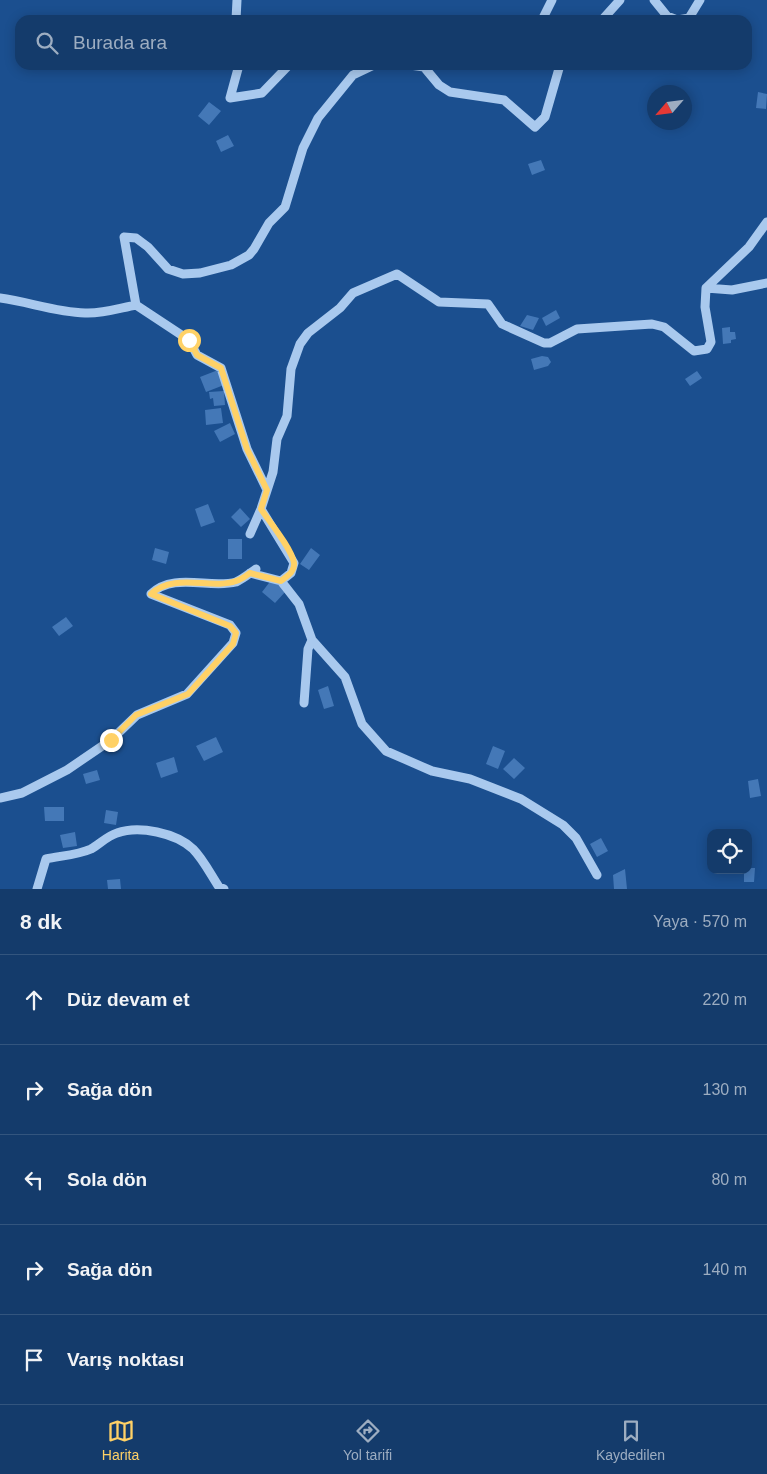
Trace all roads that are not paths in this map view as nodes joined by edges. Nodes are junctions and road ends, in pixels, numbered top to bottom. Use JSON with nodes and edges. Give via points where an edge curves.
{"nodes":[{"id":1,"x":237,"y":0,"type":"edge"},
{"id":2,"x":552,"y":0,"type":"edge"},
{"id":3,"x":620,"y":0,"type":"edge"},
{"id":4,"x":654,"y":0,"type":"edge"},
{"id":5,"x":700,"y":0,"type":"edge"},
{"id":6,"x":236,"y":15,"type":"edge"},
{"id":7,"x":544,"y":15,"type":"edge"},
{"id":8,"x":606,"y":15,"type":"edge"},
{"id":9,"x":666,"y":15,"type":"edge"},
{"id":10,"x":691,"y":15,"type":"edge"},
{"id":11,"x":238,"y":70,"type":"edge"},
{"id":12,"x":284,"y":70,"type":"edge"},
{"id":13,"x":363,"y":70,"type":"edge"},
{"id":14,"x":427,"y":70,"type":"edge"},
{"id":15,"x":559,"y":70,"type":"edge"},
{"id":16,"x":767,"y":222,"type":"edge"},
{"id":17,"x":767,"y":283,"type":"edge"},
{"id":18,"x":706,"y":288,"type":"junction"},
{"id":19,"x":0,"y":298,"type":"edge"},
{"id":20,"x":136,"y":305,"type":"junction"},
{"id":21,"x":267,"y":490,"type":"junction"},
{"id":22,"x":261,"y":509,"type":"junction"},
{"id":23,"x":250,"y":534,"type":"dead end"},
{"id":24,"x":281,"y":581,"type":"junction"},
{"id":25,"x":312,"y":640,"type":"junction"},
{"id":26,"x":304,"y":703,"type":"dead end"},
{"id":27,"x":0,"y":798,"type":"edge"},
{"id":28,"x":597,"y":875,"type":"dead end"},
{"id":29,"x":37,"y":889,"type":"edge"},
{"id":30,"x":224,"y":889,"type":"edge"}],
"edges":[{"from":1,"to":6,"type":"street"},
{"from":2,"to":7,"type":"street"},
{"from":3,"to":8,"type":"street"},
{"from":4,"to":9,"type":"street"},
{"from":5,"to":10,"type":"street"},
{"from":11,"to":12,"type":"street","via":[[230,98],[262,92]]},
{"from":13,"to":20,"type":"street","via":[[352,75],[318,118],[303,148],[285,207],[269,223],[249,255],[231,265],[183,274],[168,269],[136,238],[124,237]]},
{"from":14,"to":15,"type":"street","via":[[439,85],[450,92],[504,100],[535,127],[545,117]]},
{"from":16,"to":18,"type":"street","via":[[749,247]]},
{"from":17,"to":18,"type":"street","via":[[732,290]]},
{"from":18,"to":21,"type":"street","via":[[705,307],[711,342],[707,349],[699,352],[664,327],[652,324],[577,329],[544,343],[502,324],[488,304],[439,302],[398,274],[371,284],[353,293],[300,344],[291,369],[287,416],[277,439]]},
{"from":19,"to":20,"type":"street","via":[[30,302],[47,309],[87,313]]},
{"from":20,"to":21,"type":"street","via":[[189,340],[197,355],[221,368],[247,449]]},
{"from":21,"to":22,"type":"street"},
{"from":22,"to":23,"type":"street"},
{"from":22,"to":24,"type":"street","via":[[294,563],[291,573]]},
{"from":24,"to":25,"type":"street","via":[[299,604]]},
{"from":24,"to":27,"type":"street","via":[[253,571],[236,582],[159,586],[151,594],[230,626],[236,633],[233,644],[188,694],[136,715],[111,740],[67,770],[22,793]]},
{"from":25,"to":26,"type":"street","via":[[308,649]]},
{"from":25,"to":28,"type":"street","via":[[345,677],[362,724],[386,751],[432,771],[470,779],[521,799],[563,825],[576,838]]},
{"from":29,"to":30,"type":"street","via":[[46,859],[90,849],[126,830],[145,830],[186,843],[219,887]]}]}
